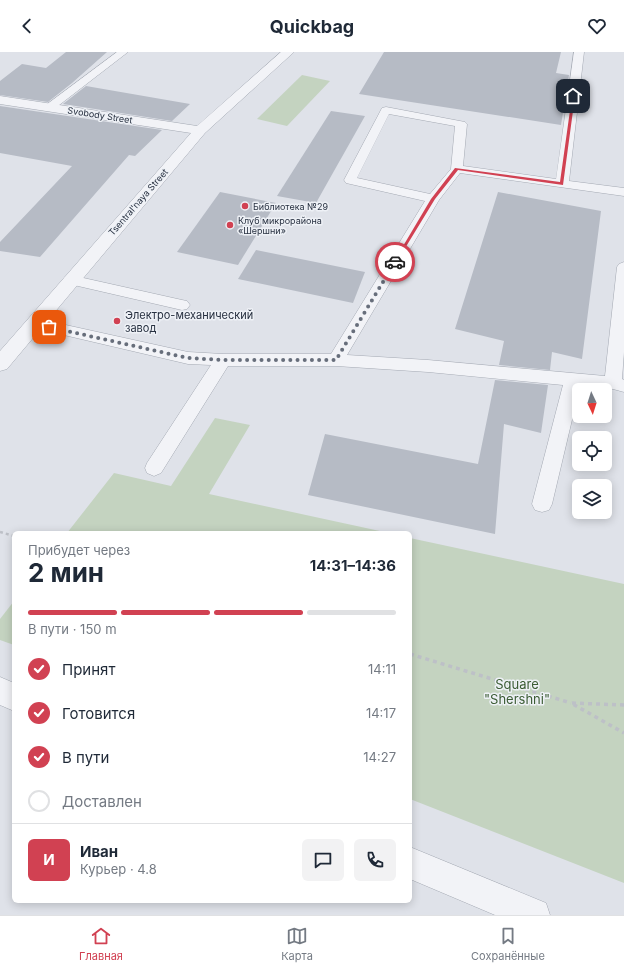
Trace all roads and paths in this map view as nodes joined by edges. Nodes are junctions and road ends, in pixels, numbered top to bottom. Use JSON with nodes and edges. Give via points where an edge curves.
{"nodes":[{"id":1,"x":122,"y":52,"type":"edge"},
{"id":2,"x":288,"y":52,"type":"edge"},
{"id":3,"x":579,"y":52,"type":"edge"},
{"id":4,"x":0,"y":100,"type":"edge"},
{"id":5,"x":50,"y":107,"type":"junction"},
{"id":6,"x":200,"y":130,"type":"junction"},
{"id":7,"x":457,"y":169,"type":"junction"},
{"id":8,"x":562,"y":184,"type":"junction"},
{"id":9,"x":624,"y":192,"type":"edge"},
{"id":10,"x":433,"y":199,"type":"junction"},
{"id":11,"x":624,"y":267,"type":"edge"},
{"id":12,"x":70,"y":280,"type":"junction"},
{"id":13,"x":182,"y":305,"type":"dead end"},
{"id":14,"x":34,"y":323,"type":"junction"},
{"id":15,"x":223,"y":360,"type":"junction"},
{"id":16,"x":336,"y":360,"type":"junction"},
{"id":17,"x":0,"y":364,"type":"edge"},
{"id":18,"x":573,"y":380,"type":"junction"},
{"id":19,"x":618,"y":385,"type":"edge"},
{"id":20,"x":154,"y":468,"type":"dead end"},
{"id":21,"x":542,"y":504,"type":"dead end"},
{"id":22,"x":0,"y":532,"type":"edge"},
{"id":23,"x":12,"y":535,"type":"edge"},
{"id":24,"x":412,"y":655,"type":"edge"},
{"id":25,"x":0,"y":691,"type":"edge"},
{"id":26,"x":12,"y":696,"type":"edge"},
{"id":27,"x":572,"y":702,"type":"junction"},
{"id":28,"x":624,"y":705,"type":"edge"},
{"id":29,"x":624,"y":733,"type":"edge"},
{"id":30,"x":412,"y":864,"type":"edge"},
{"id":31,"x":534,"y":915,"type":"edge"}],
"edges":[{"from":1,"to":5,"type":"lane"},
{"from":2,"to":6,"type":"street","name":"Tsentral'naya Street"},
{"from":3,"to":8,"type":"lane"},
{"from":4,"to":5,"type":"street","name":"Svobody Street"},
{"from":5,"to":6,"type":"street","name":"Svobody Street"},
{"from":6,"to":12,"type":"street","name":"Tsentral'naya Street"},
{"from":7,"to":8,"type":"lane"},
{"from":7,"to":10,"type":"lane"},
{"from":7,"to":10,"type":"lane","via":[[461,124],[386,110],[350,180]]},
{"from":8,"to":9,"type":"lane"},
{"from":10,"to":16,"type":"lane"},
{"from":11,"to":19,"type":"lane"},
{"from":12,"to":13,"type":"lane"},
{"from":12,"to":14,"type":"street","name":"Tsentral'naya Street"},
{"from":14,"to":15,"type":"lane","via":[[188,358]]},
{"from":14,"to":17,"type":"street","name":"Tsentral'naya Street"},
{"from":15,"to":16,"type":"lane"},
{"from":15,"to":20,"type":"lane"},
{"from":16,"to":18,"type":"lane"},
{"from":18,"to":19,"type":"lane"},
{"from":18,"to":21,"type":"lane"},
{"from":22,"to":23,"type":"path"},
{"from":24,"to":27,"type":"path"},
{"from":25,"to":26,"type":"street"},
{"from":27,"to":28,"type":"path"},
{"from":27,"to":29,"type":"path"},
{"from":30,"to":31,"type":"street"}]}
